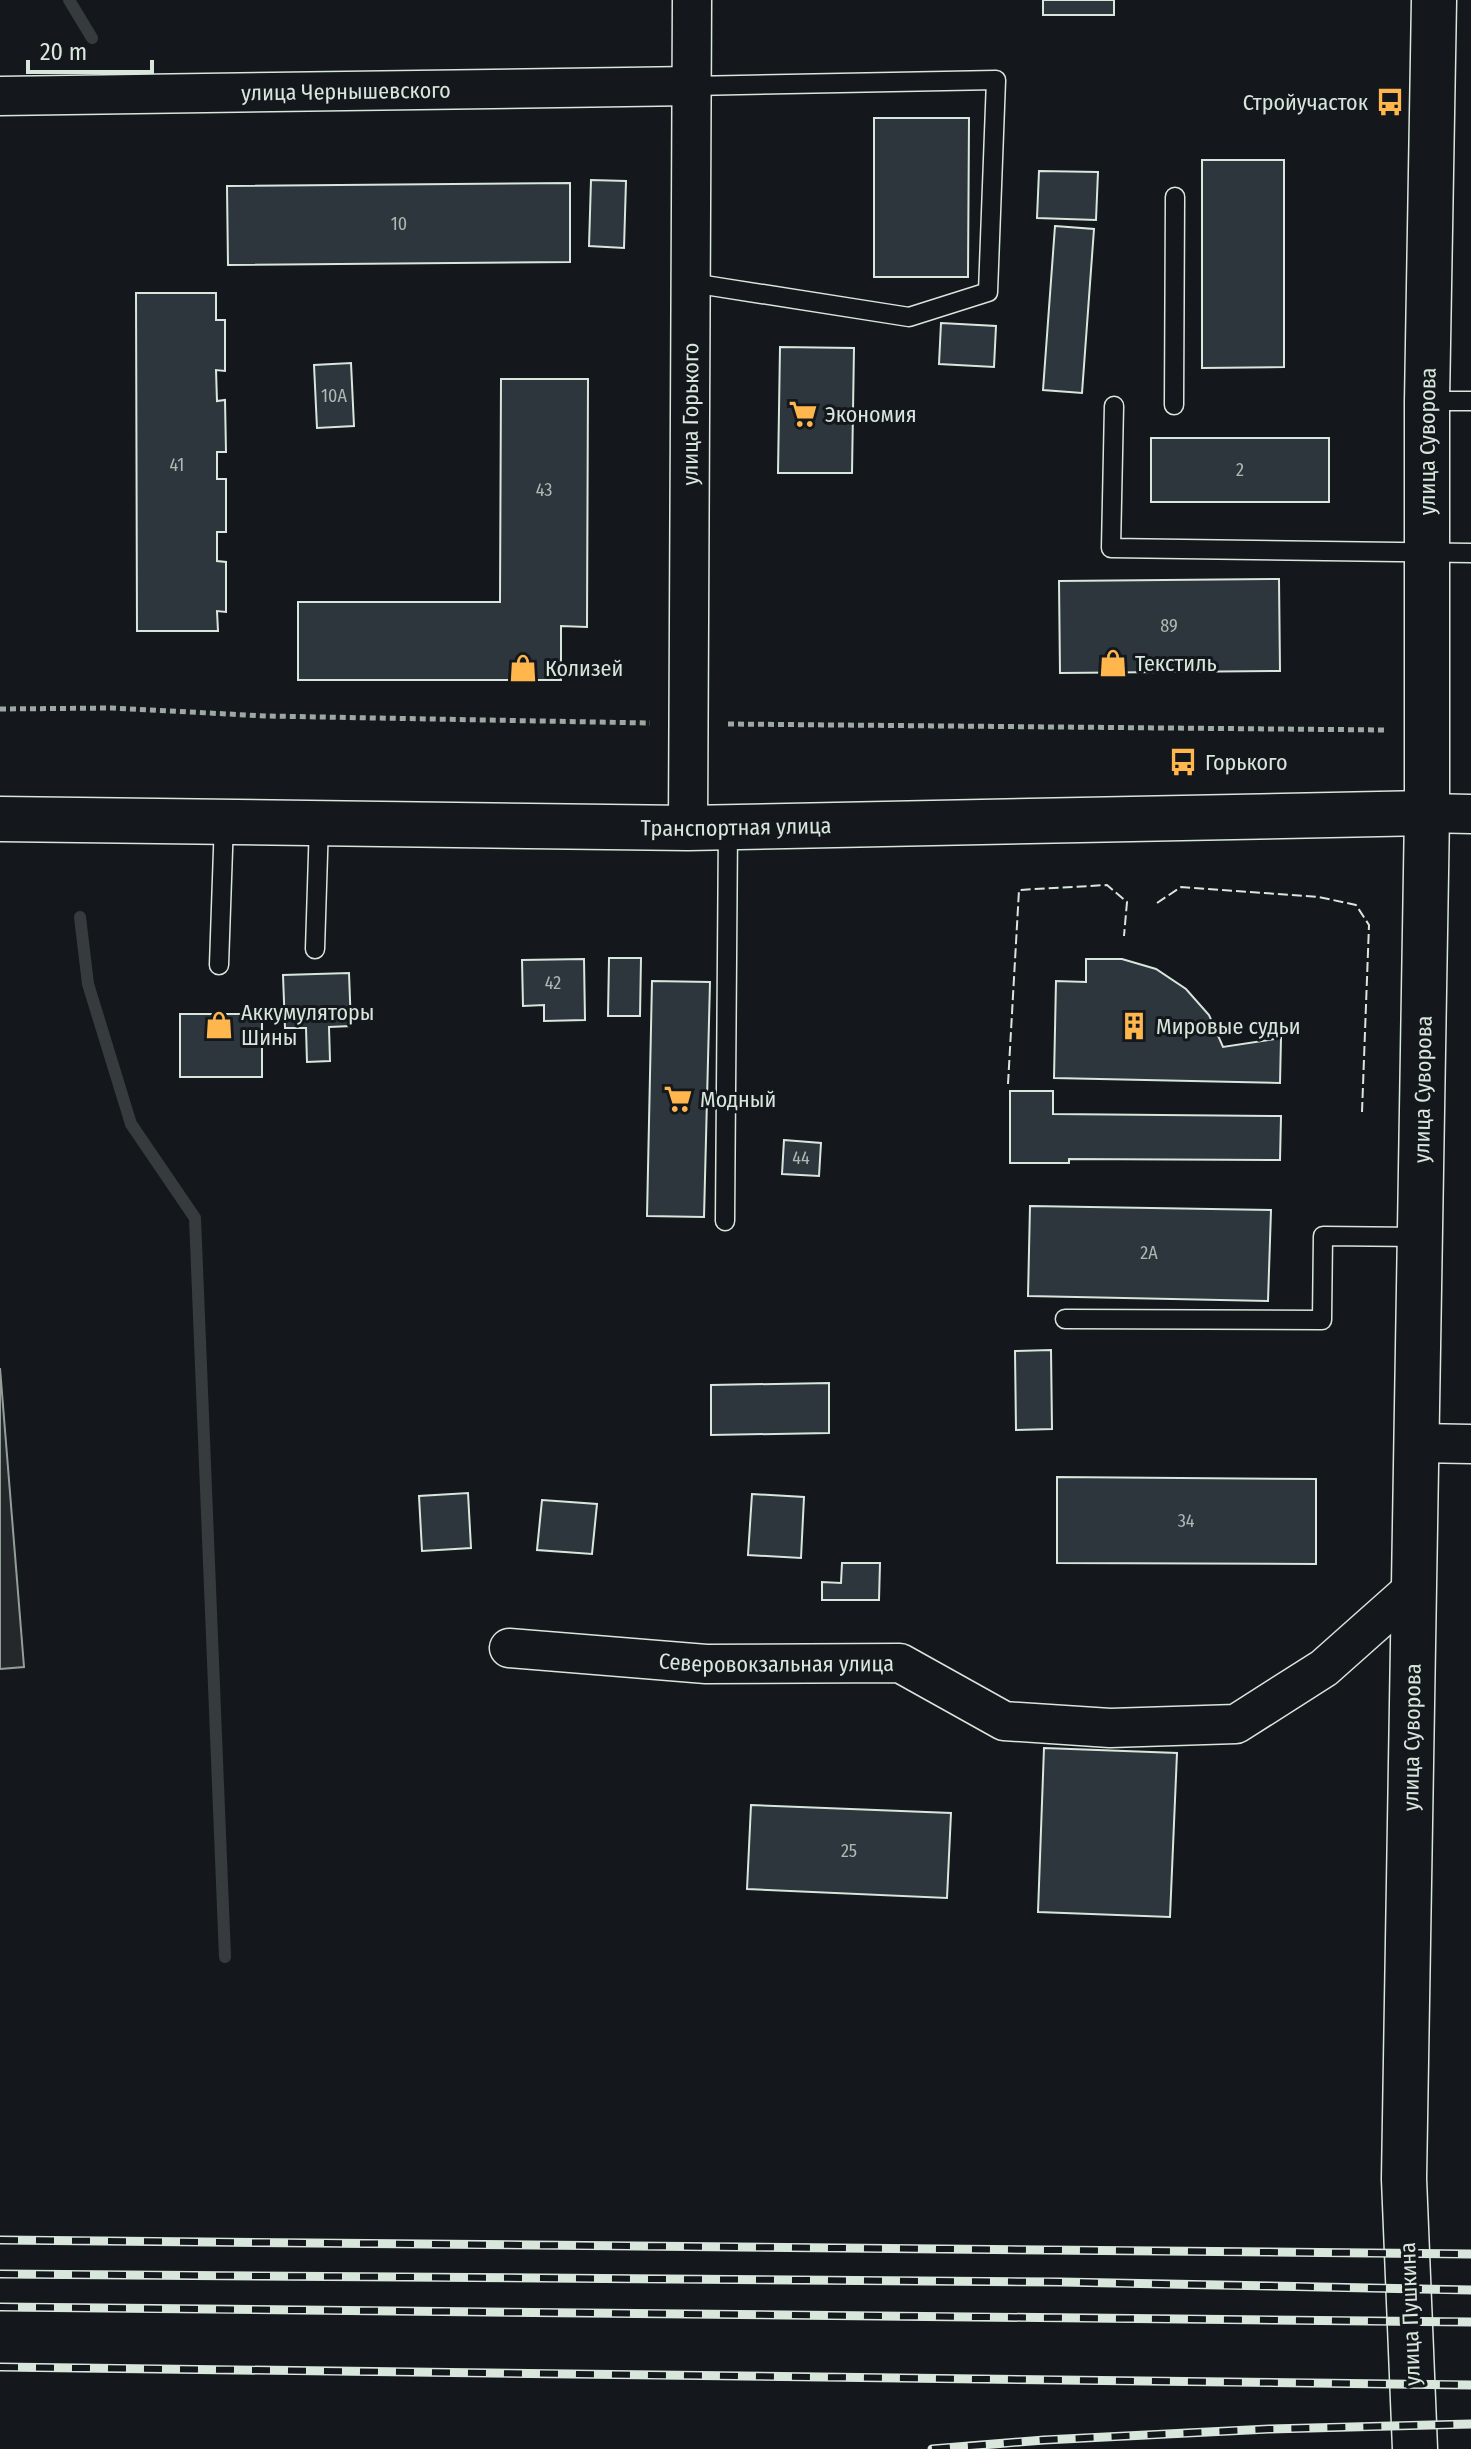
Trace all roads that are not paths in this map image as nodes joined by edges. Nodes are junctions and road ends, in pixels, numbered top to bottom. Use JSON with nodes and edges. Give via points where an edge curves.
{"nodes":[{"id":1,"x":692,"y":0,"type":"edge"},
{"id":2,"x":1434,"y":0,"type":"edge"},
{"id":3,"x":692,"y":86,"type":"junction"},
{"id":4,"x":0,"y":96,"type":"edge"},
{"id":5,"x":1175,"y":197,"type":"dead end"},
{"id":6,"x":692,"y":283,"type":"junction"},
{"id":7,"x":1427,"y":401,"type":"junction"},
{"id":8,"x":1471,"y":401,"type":"edge"},
{"id":9,"x":1174,"y":405,"type":"dead end"},
{"id":10,"x":1114,"y":406,"type":"dead end"},
{"id":11,"x":1428,"y":553,"type":"junction"},
{"id":12,"x":1471,"y":553,"type":"edge"},
{"id":13,"x":1427,"y":813,"type":"junction"},
{"id":14,"x":1471,"y":814,"type":"edge"},
{"id":15,"x":0,"y":819,"type":"edge"},
{"id":16,"x":224,"y":821,"type":"junction"},
{"id":17,"x":319,"y":823,"type":"junction"},
{"id":18,"x":708,"y":827,"type":"junction"},
{"id":19,"x":315,"y":949,"type":"dead end"},
{"id":20,"x":219,"y":965,"type":"dead end"},
{"id":21,"x":725,"y":1221,"type":"dead end"},
{"id":22,"x":1420,"y":1237,"type":"junction"},
{"id":23,"x":1065,"y":1319,"type":"dead end"},
{"id":24,"x":1417,"y":1443,"type":"junction"},
{"id":25,"x":1471,"y":1444,"type":"edge"},
{"id":26,"x":1414,"y":1588,"type":"junction"},
{"id":27,"x":509,"y":1648,"type":"dead end"},
{"id":28,"x":1404,"y":2179,"type":"joint"},
{"id":29,"x":1415,"y":2449,"type":"edge"}],
"edges":[{"from":1,"to":3,"type":"street","name":"улица Горького"},
{"from":2,"to":7,"type":"main road","name":"улица Суворова"},
{"from":3,"to":4,"type":"street","name":"улица Чернышевского"},
{"from":3,"to":6,"type":"street","name":"улица Горького"},
{"from":3,"to":6,"type":"lane","via":[[996,80],[988,292],[909,317]]},
{"from":5,"to":9,"type":"lane"},
{"from":6,"to":18,"type":"street","name":"улица Горького"},
{"from":7,"to":8,"type":"lane"},
{"from":7,"to":11,"type":"main road","name":"улица Суворова"},
{"from":10,"to":11,"type":"lane","via":[[1111,548]]},
{"from":11,"to":12,"type":"lane"},
{"from":11,"to":13,"type":"main road","name":"улица Суворова"},
{"from":13,"to":14,"type":"street","name":"Транспортная улица"},
{"from":13,"to":18,"type":"main road","name":"Транспортная улица"},
{"from":13,"to":22,"type":"main road","name":"улица Суворова"},
{"from":15,"to":16,"type":"main road","name":"Транспортная улица"},
{"from":16,"to":17,"type":"main road","name":"Транспортная улица"},
{"from":16,"to":20,"type":"lane"},
{"from":17,"to":18,"type":"main road","name":"Транспортная улица"},
{"from":17,"to":19,"type":"lane"},
{"from":18,"to":21,"type":"lane"},
{"from":22,"to":23,"type":"lane","via":[[1323,1236],[1322,1320]]},
{"from":22,"to":24,"type":"main road","name":"улица Суворова"},
{"from":24,"to":25,"type":"street"},
{"from":24,"to":26,"type":"main road","name":"улица Суворова"},
{"from":26,"to":27,"type":"street","name":"Северовокзальная улица","via":[[1324,1668],[1236,1724],[1110,1728],[1004,1721],[900,1663],[706,1664]]},
{"from":26,"to":28,"type":"main road","name":"улица Суворова"},
{"from":28,"to":29,"type":"main road","name":"улица Пушкина"}]}
